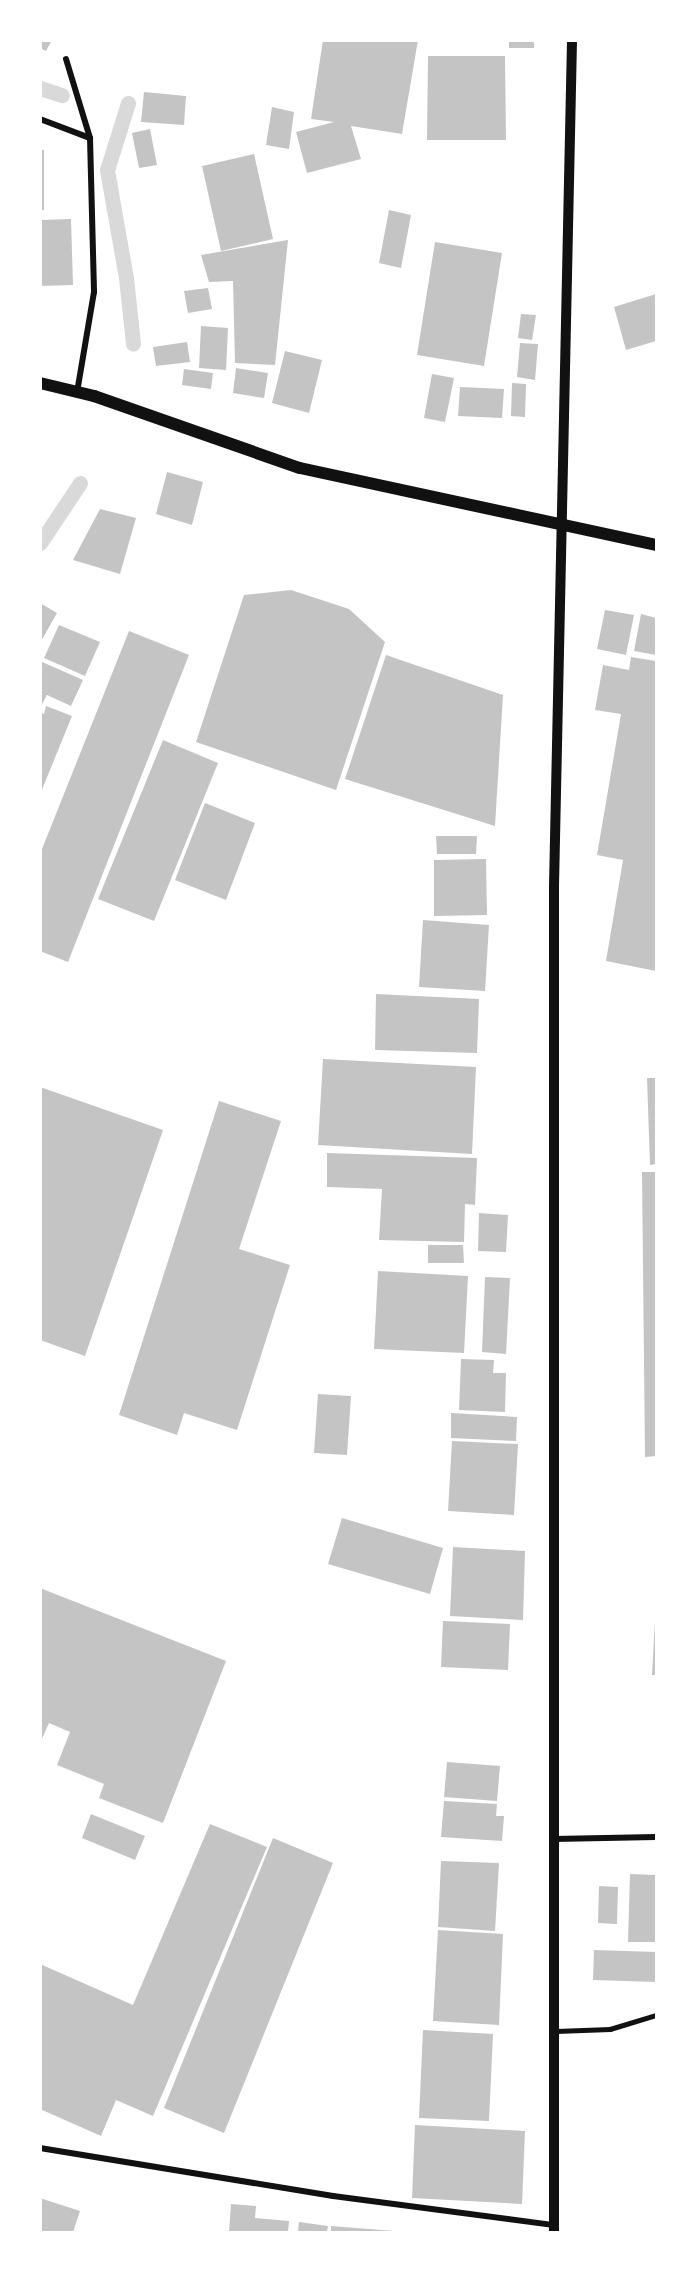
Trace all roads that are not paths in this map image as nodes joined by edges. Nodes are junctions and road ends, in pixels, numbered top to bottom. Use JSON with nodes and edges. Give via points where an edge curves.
{"nodes":[{"id":1,"x":572,"y":40,"type":"edge"},
{"id":2,"x":66,"y":59,"type":"dead end"},
{"id":3,"x":40,"y":119,"type":"edge"},
{"id":4,"x":90,"y":138,"type":"junction"},
{"id":5,"x":40,"y":383,"type":"edge"},
{"id":6,"x":77,"y":392,"type":"junction"},
{"id":7,"x":560,"y":527,"type":"junction"},
{"id":8,"x":657,"y":545,"type":"edge"},
{"id":9,"x":657,"y":1837,"type":"edge"},
{"id":10,"x":554,"y":1839,"type":"junction"},
{"id":11,"x":657,"y":2015,"type":"edge"},
{"id":12,"x":556,"y":2031,"type":"junction"},
{"id":13,"x":40,"y":2148,"type":"edge"},
{"id":14,"x":554,"y":2229,"type":"edge"}],
"edges":[{"from":1,"to":7,"type":"street"},
{"from":2,"to":4,"type":"street"},
{"from":3,"to":4,"type":"street"},
{"from":4,"to":6,"type":"street","via":[[94,292]]},
{"from":5,"to":6,"type":"main road"},
{"from":6,"to":7,"type":"main road","via":[[300,468]]},
{"from":7,"to":8,"type":"main road"},
{"from":7,"to":10,"type":"street","via":[[554,886]]},
{"from":9,"to":10,"type":"street"},
{"from":10,"to":12,"type":"street"},
{"from":11,"to":12,"type":"lane","via":[[610,2029]]},
{"from":12,"to":14,"type":"street"},
{"from":13,"to":14,"type":"street"}]}
